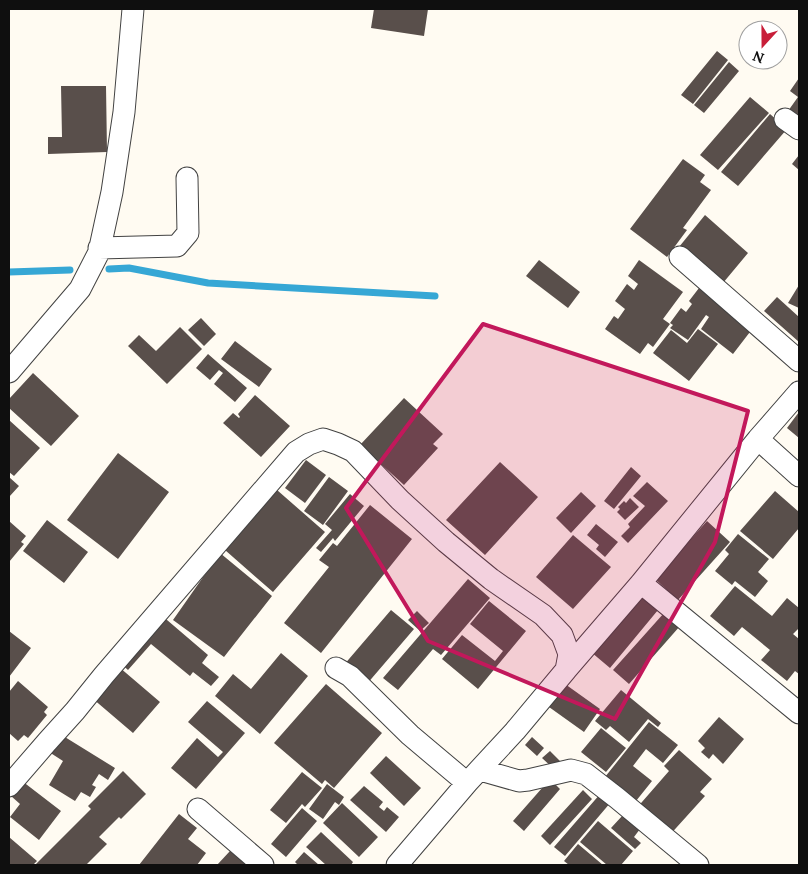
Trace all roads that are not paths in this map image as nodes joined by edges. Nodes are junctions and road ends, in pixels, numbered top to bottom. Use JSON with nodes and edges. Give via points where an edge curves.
{"nodes":[{"id":1,"x":133,"y":9,"type":"edge"},
{"id":2,"x":187,"y":178,"type":"dead end"},
{"id":3,"x":100,"y":248,"type":"junction"},
{"id":4,"x":680,"y":257,"type":"dead end"},
{"id":5,"x":799,"y":361,"type":"edge"},
{"id":6,"x":9,"y":372,"type":"edge"},
{"id":7,"x":799,"y":392,"type":"edge"},
{"id":8,"x":758,"y":439,"type":"junction"},
{"id":9,"x":799,"y":476,"type":"edge"},
{"id":10,"x":641,"y":583,"type":"junction"},
{"id":11,"x":336,"y":668,"type":"dead end"},
{"id":12,"x":566,"y":670,"type":"junction"},
{"id":13,"x":799,"y":713,"type":"edge"},
{"id":14,"x":473,"y":776,"type":"junction"},
{"id":15,"x":9,"y":786,"type":"edge"},
{"id":16,"x":198,"y":809,"type":"dead end"},
{"id":17,"x":406,"y":862,"type":"edge"},
{"id":18,"x":262,"y":865,"type":"edge"},
{"id":19,"x":698,"y":865,"type":"edge"}],
"edges":[{"from":1,"to":3,"type":"street","via":[[124,112]]},
{"from":2,"to":3,"type":"street","via":[[188,233],[177,246]]},
{"from":3,"to":6,"type":"street","via":[[80,289]]},
{"from":4,"to":5,"type":"street"},
{"from":7,"to":8,"type":"street"},
{"from":8,"to":9,"type":"street"},
{"from":8,"to":10,"type":"street"},
{"from":10,"to":12,"type":"street"},
{"from":10,"to":13,"type":"street"},
{"from":11,"to":14,"type":"street","via":[[350,676],[410,735]]},
{"from":12,"to":14,"type":"street"},
{"from":12,"to":15,"type":"street","via":[[569,654],[562,635],[543,615],[491,579],[446,542],[353,451],[323,439],[296,452]]},
{"from":14,"to":17,"type":"street"},
{"from":14,"to":19,"type":"street","via":[[519,781],[571,770],[586,774]]},
{"from":16,"to":18,"type":"street"}]}
